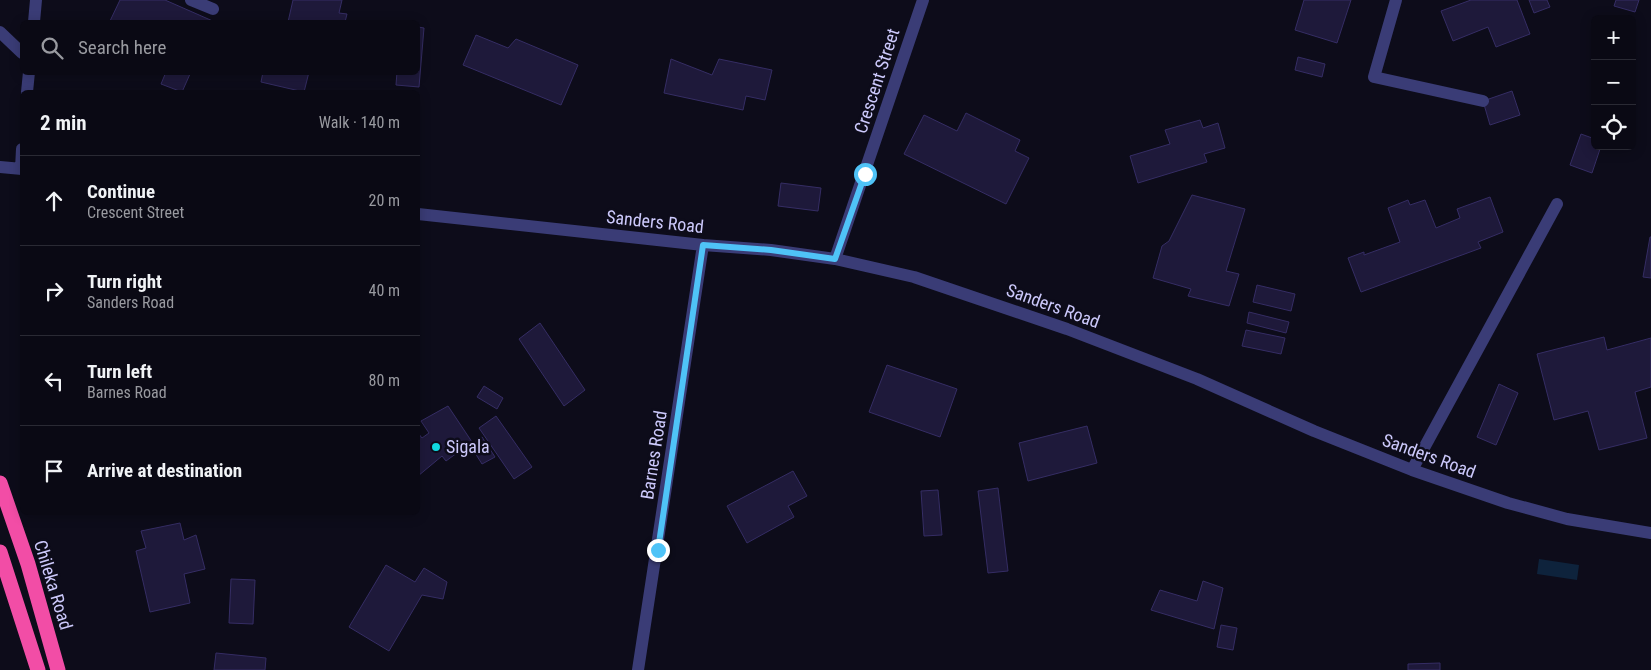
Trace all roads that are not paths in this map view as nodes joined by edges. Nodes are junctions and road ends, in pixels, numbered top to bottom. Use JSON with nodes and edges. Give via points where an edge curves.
{"nodes":[{"id":1,"x":36,"y":0,"type":"edge"},
{"id":2,"x":191,"y":0,"type":"edge"},
{"id":3,"x":923,"y":0,"type":"edge"},
{"id":4,"x":1396,"y":0,"type":"edge"},
{"id":5,"x":213,"y":9,"type":"dead end"},
{"id":6,"x":34,"y":20,"type":"edge"},
{"id":7,"x":0,"y":32,"type":"edge"},
{"id":8,"x":20,"y":52,"type":"edge"},
{"id":9,"x":29,"y":75,"type":"edge"},
{"id":10,"x":27,"y":90,"type":"edge"},
{"id":11,"x":1483,"y":101,"type":"dead end"},
{"id":12,"x":0,"y":167,"type":"edge"},
{"id":13,"x":20,"y":169,"type":"edge"},
{"id":14,"x":1557,"y":204,"type":"dead end"},
{"id":15,"x":420,"y":214,"type":"edge"},
{"id":16,"x":703,"y":245,"type":"junction"},
{"id":17,"x":835,"y":259,"type":"junction"},
{"id":18,"x":1412,"y":470,"type":"junction"},
{"id":19,"x":0,"y":483,"type":"edge"},
{"id":20,"x":1651,"y":533,"type":"edge"},
{"id":21,"x":0,"y":552,"type":"edge"},
{"id":22,"x":38,"y":670,"type":"edge"},
{"id":23,"x":58,"y":670,"type":"edge"},
{"id":24,"x":638,"y":670,"type":"edge"}],
"edges":[{"from":1,"to":6,"type":"street"},
{"from":2,"to":5,"type":"street"},
{"from":3,"to":17,"type":"street","name":"Crescent Street"},
{"from":4,"to":11,"type":"street","via":[[1374,77]]},
{"from":7,"to":8,"type":"street"},
{"from":9,"to":10,"type":"street"},
{"from":12,"to":13,"type":"street"},
{"from":14,"to":18,"type":"street"},
{"from":15,"to":16,"type":"street","name":"Sanders Road"},
{"from":16,"to":17,"type":"street","name":"Sanders Road"},
{"from":16,"to":24,"type":"street","name":"Barnes Road"},
{"from":17,"to":18,"type":"street","name":"Sanders Road","via":[[914,277],[1067,329],[1196,378],[1314,431]]},
{"from":18,"to":20,"type":"street","name":"Sanders Road","via":[[1508,503],[1567,519]]},
{"from":19,"to":23,"type":"highway","name":"Chileka Road","via":[[28,564]]},
{"from":21,"to":22,"type":"highway"}]}
